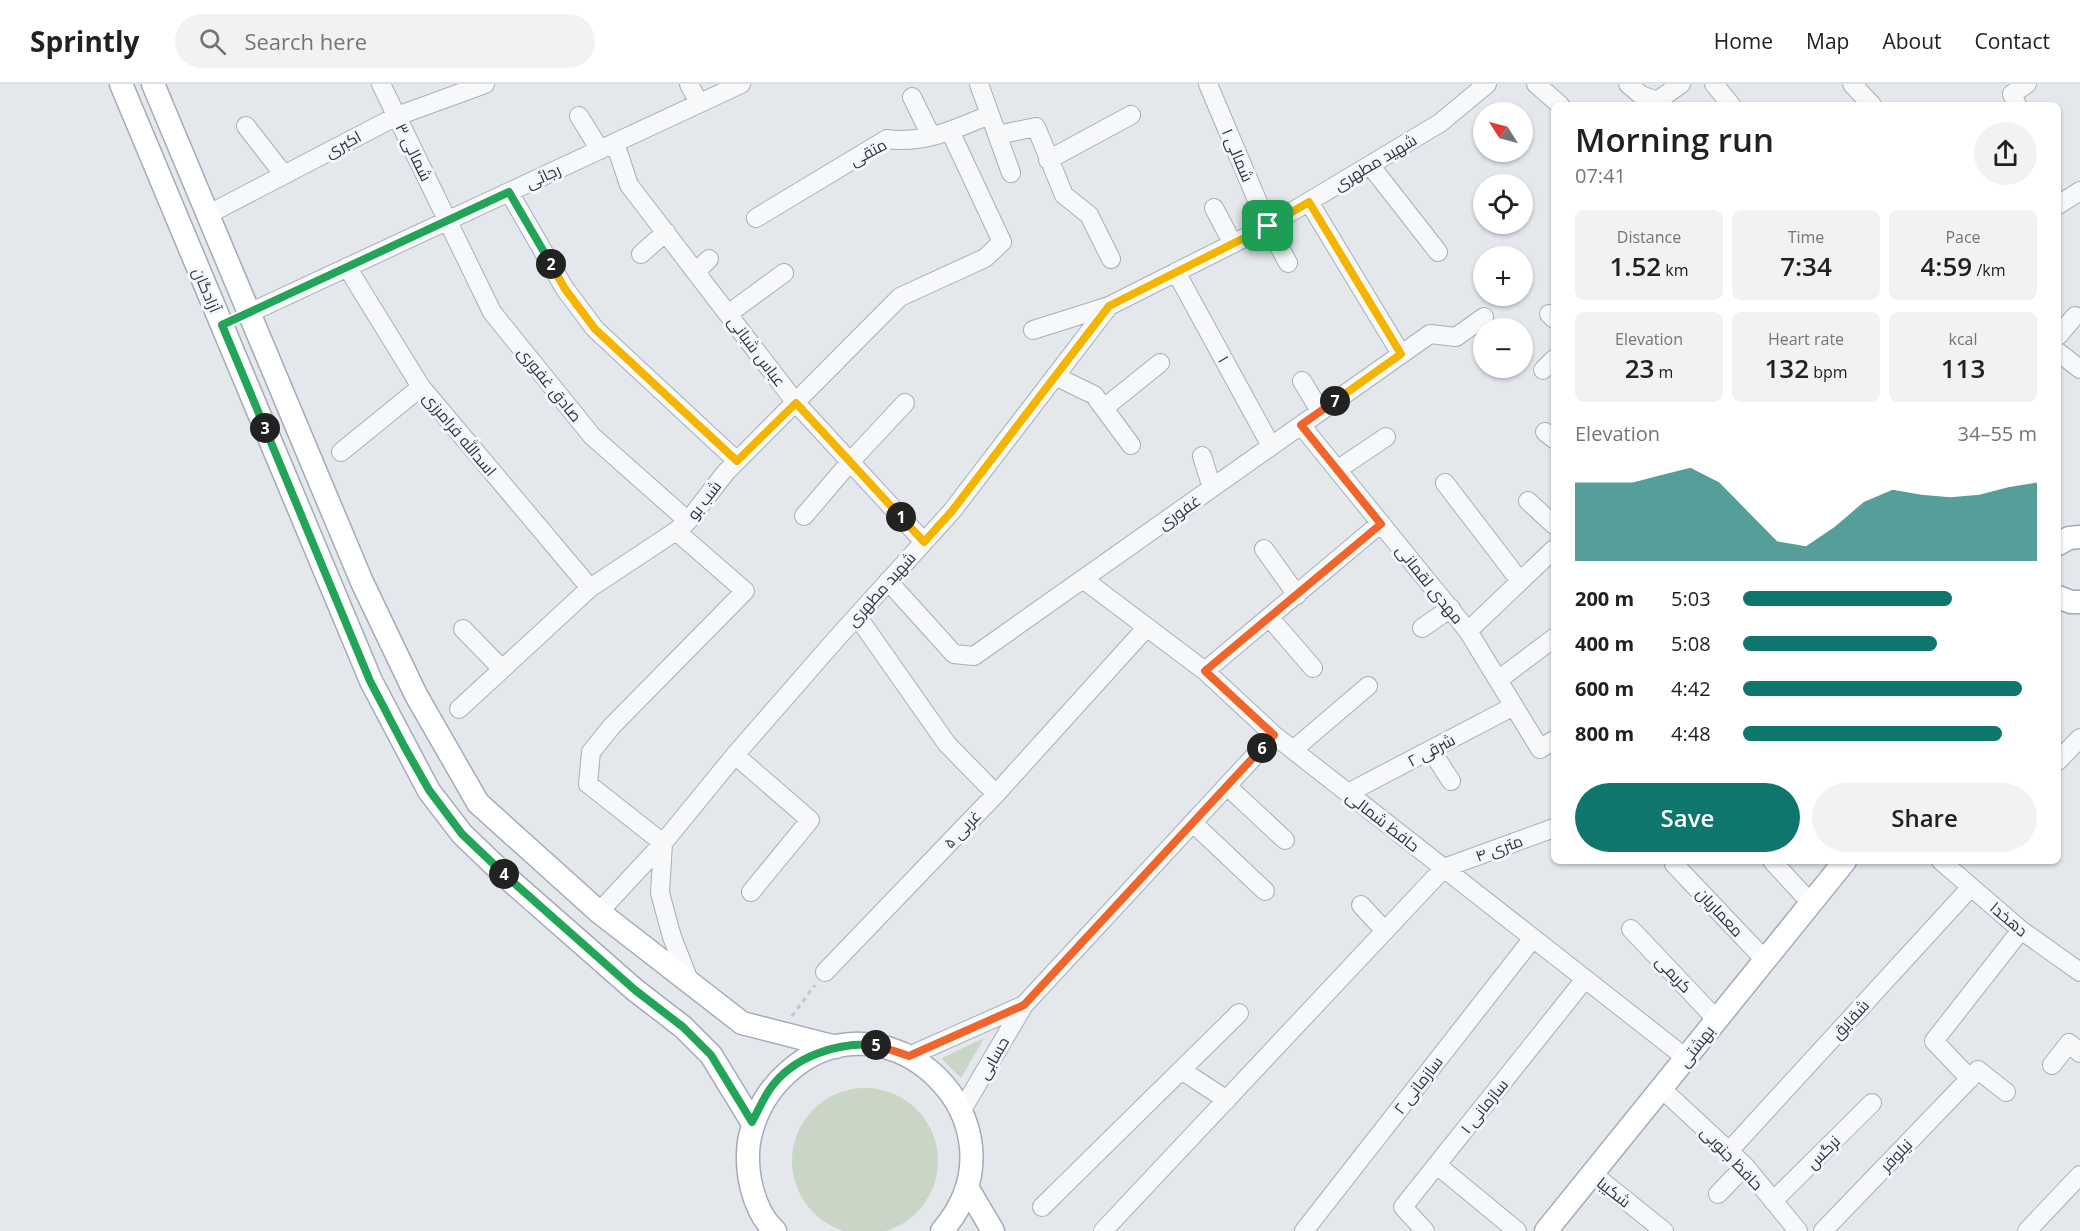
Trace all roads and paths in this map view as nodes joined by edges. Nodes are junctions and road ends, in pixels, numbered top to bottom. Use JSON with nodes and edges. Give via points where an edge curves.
{"nodes":[{"id":1,"x":121,"y":84,"type":"edge"},
{"id":2,"x":153,"y":84,"type":"edge"},
{"id":3,"x":381,"y":84,"type":"edge"},
{"id":4,"x":689,"y":84,"type":"edge"},
{"id":5,"x":741,"y":84,"type":"edge"},
{"id":6,"x":979,"y":84,"type":"edge"},
{"id":7,"x":1208,"y":84,"type":"edge"},
{"id":8,"x":1487,"y":84,"type":"edge"},
{"id":9,"x":1536,"y":84,"type":"edge"},
{"id":10,"x":1628,"y":84,"type":"edge"},
{"id":11,"x":1681,"y":84,"type":"edge"},
{"id":12,"x":1714,"y":84,"type":"edge"},
{"id":13,"x":1852,"y":84,"type":"edge"},
{"id":14,"x":2027,"y":84,"type":"edge"},
{"id":15,"x":482,"y":85,"type":"edge"},
{"id":16,"x":912,"y":97,"type":"dead end"},
{"id":17,"x":1557,"y":102,"type":"edge"},
{"id":18,"x":1729,"y":102,"type":"edge"},
{"id":19,"x":1869,"y":102,"type":"edge"},
{"id":20,"x":2016,"y":102,"type":"edge"},
{"id":21,"x":699,"y":104,"type":"junction"},
{"id":22,"x":989,"y":115,"type":"junction"},
{"id":23,"x":1131,"y":115,"type":"dead end"},
{"id":24,"x":397,"y":116,"type":"junction"},
{"id":25,"x":579,"y":116,"type":"dead end"},
{"id":26,"x":246,"y":126,"type":"dead end"},
{"id":27,"x":950,"y":131,"type":"junction"},
{"id":28,"x":997,"y":135,"type":"junction"},
{"id":29,"x":931,"y":136,"type":"junction"},
{"id":30,"x":607,"y":146,"type":"junction"},
{"id":31,"x":1048,"y":160,"type":"junction"},
{"id":32,"x":1370,"y":165,"type":"junction"},
{"id":33,"x":1011,"y":173,"type":"dead end"},
{"id":34,"x":284,"y":175,"type":"junction"},
{"id":35,"x":2080,"y":191,"type":"edge"},
{"id":36,"x":509,"y":192,"type":"junction"},
{"id":37,"x":1309,"y":202,"type":"junction"},
{"id":38,"x":2061,"y":204,"type":"edge"},
{"id":39,"x":1214,"y":208,"type":"dead end"},
{"id":40,"x":207,"y":215,"type":"junction"},
{"id":41,"x":756,"y":218,"type":"dead end"},
{"id":42,"x":447,"y":221,"type":"junction"},
{"id":43,"x":1268,"y":226,"type":"junction"},
{"id":44,"x":666,"y":232,"type":"junction"},
{"id":45,"x":1233,"y":244,"type":"junction"},
{"id":46,"x":1438,"y":252,"type":"dead end"},
{"id":47,"x":641,"y":254,"type":"dead end"},
{"id":48,"x":1111,"y":259,"type":"dead end"},
{"id":49,"x":1288,"y":263,"type":"dead end"},
{"id":50,"x":347,"y":267,"type":"junction"},
{"id":51,"x":1176,"y":272,"type":"junction"},
{"id":52,"x":784,"y":273,"type":"dead end"},
{"id":53,"x":1109,"y":306,"type":"junction"},
{"id":54,"x":247,"y":314,"type":"junction"},
{"id":55,"x":728,"y":314,"type":"junction"},
{"id":56,"x":2075,"y":316,"type":"dead end"},
{"id":57,"x":1484,"y":317,"type":"dead end"},
{"id":58,"x":222,"y":325,"type":"junction"},
{"id":59,"x":1033,"y":330,"type":"dead end"},
{"id":60,"x":2061,"y":332,"type":"edge"},
{"id":61,"x":1401,"y":354,"type":"junction"},
{"id":62,"x":2061,"y":354,"type":"edge"},
{"id":63,"x":1160,"y":363,"type":"dead end"},
{"id":64,"x":2080,"y":369,"type":"edge"},
{"id":65,"x":1055,"y":376,"type":"junction"},
{"id":66,"x":1302,"y":381,"type":"dead end"},
{"id":67,"x":421,"y":387,"type":"junction"},
{"id":68,"x":796,"y":403,"type":"junction"},
{"id":69,"x":904,"y":403,"type":"dead end"},
{"id":70,"x":1104,"y":408,"type":"junction"},
{"id":71,"x":1320,"y":411,"type":"junction"},
{"id":72,"x":1301,"y":425,"type":"junction"},
{"id":73,"x":1386,"y":437,"type":"dead end"},
{"id":74,"x":1131,"y":445,"type":"dead end"},
{"id":75,"x":1271,"y":446,"type":"junction"},
{"id":76,"x":342,"y":452,"type":"dead end"},
{"id":77,"x":1202,"y":456,"type":"dead end"},
{"id":78,"x":737,"y":461,"type":"junction"},
{"id":79,"x":850,"y":462,"type":"junction"},
{"id":80,"x":1337,"y":470,"type":"junction"},
{"id":81,"x":1445,"y":483,"type":"dead end"},
{"id":82,"x":1212,"y":488,"type":"junction"},
{"id":83,"x":1528,"y":501,"type":"dead end"},
{"id":84,"x":804,"y":516,"type":"dead end"},
{"id":85,"x":1551,"y":522,"type":"edge"},
{"id":86,"x":1381,"y":524,"type":"junction"},
{"id":87,"x":682,"y":526,"type":"junction"},
{"id":88,"x":924,"y":542,"type":"junction"},
{"id":89,"x":1264,"y":549,"type":"dead end"},
{"id":90,"x":1551,"y":552,"type":"edge"},
{"id":91,"x":1083,"y":579,"type":"junction"},
{"id":92,"x":888,"y":581,"type":"junction"},
{"id":93,"x":1520,"y":581,"type":"junction"},
{"id":94,"x":590,"y":588,"type":"junction"},
{"id":95,"x":1296,"y":595,"type":"junction"},
{"id":96,"x":1451,"y":608,"type":"junction"},
{"id":97,"x":857,"y":616,"type":"junction"},
{"id":98,"x":1269,"y":617,"type":"junction"},
{"id":99,"x":1147,"y":627,"type":"junction"},
{"id":100,"x":1422,"y":628,"type":"dead end"},
{"id":101,"x":463,"y":629,"type":"dead end"},
{"id":102,"x":1468,"y":631,"type":"junction"},
{"id":103,"x":1551,"y":640,"type":"edge"},
{"id":104,"x":1313,"y":668,"type":"dead end"},
{"id":105,"x":502,"y":669,"type":"junction"},
{"id":106,"x":1205,"y":671,"type":"junction"},
{"id":107,"x":1498,"y":680,"type":"junction"},
{"id":108,"x":1368,"y":686,"type":"dead end"},
{"id":109,"x":1514,"y":706,"type":"junction"},
{"id":110,"x":459,"y":709,"type":"dead end"},
{"id":111,"x":1274,"y":735,"type":"junction"},
{"id":112,"x":2080,"y":738,"type":"edge"},
{"id":113,"x":1547,"y":744,"type":"edge"},
{"id":114,"x":1293,"y":750,"type":"junction"},
{"id":115,"x":1431,"y":750,"type":"junction"},
{"id":116,"x":735,"y":755,"type":"junction"},
{"id":117,"x":2061,"y":758,"type":"edge"},
{"id":118,"x":1451,"y":781,"type":"dead end"},
{"id":119,"x":1227,"y":786,"type":"junction"},
{"id":120,"x":1348,"y":793,"type":"junction"},
{"id":121,"x":996,"y":794,"type":"junction"},
{"id":122,"x":1193,"y":823,"type":"junction"},
{"id":123,"x":1551,"y":829,"type":"edge"},
{"id":124,"x":1285,"y":840,"type":"dead end"},
{"id":125,"x":663,"y":843,"type":"junction"},
{"id":126,"x":1674,"y":864,"type":"dead end"},
{"id":127,"x":1776,"y":864,"type":"edge"},
{"id":128,"x":1843,"y":864,"type":"edge"},
{"id":129,"x":1952,"y":864,"type":"edge"},
{"id":130,"x":1444,"y":868,"type":"junction"},
{"id":131,"x":1971,"y":887,"type":"junction"},
{"id":132,"x":1265,"y":891,"type":"dead end"},
{"id":133,"x":751,"y":892,"type":"dead end"},
{"id":134,"x":1811,"y":903,"type":"junction"},
{"id":135,"x":1361,"y":905,"type":"dead end"},
{"id":136,"x":599,"y":912,"type":"junction"},
{"id":137,"x":1631,"y":929,"type":"dead end"},
{"id":138,"x":2020,"y":930,"type":"junction"},
{"id":139,"x":1385,"y":931,"type":"junction"},
{"id":140,"x":1533,"y":938,"type":"junction"},
{"id":141,"x":1765,"y":960,"type":"junction"},
{"id":142,"x":825,"y":972,"type":"joint"},
{"id":143,"x":2080,"y":972,"type":"edge"},
{"id":144,"x":1585,"y":979,"type":"junction"},
{"id":145,"x":690,"y":983,"type":"junction"},
{"id":146,"x":1024,"y":1005,"type":"junction"},
{"id":147,"x":1239,"y":1013,"type":"dead end"},
{"id":148,"x":1717,"y":1020,"type":"junction"},
{"id":149,"x":780,"y":1033,"type":"junction"},
{"id":150,"x":836,"y":1047,"type":"junction"},
{"id":151,"x":2080,"y":1053,"type":"edge"},
{"id":152,"x":909,"y":1056,"type":"junction"},
{"id":153,"x":1686,"y":1059,"type":"junction"},
{"id":154,"x":2052,"y":1065,"type":"dead end"},
{"id":155,"x":1181,"y":1070,"type":"junction"},
{"id":156,"x":1970,"y":1079,"type":"junction"},
{"id":157,"x":1662,"y":1089,"type":"junction"},
{"id":158,"x":2006,"y":1092,"type":"dead end"},
{"id":159,"x":1227,"y":1100,"type":"junction"},
{"id":160,"x":1872,"y":1103,"type":"dead end"},
{"id":161,"x":962,"y":1110,"type":"junction"},
{"id":162,"x":752,"y":1122,"type":"junction"},
{"id":163,"x":1729,"y":1151,"type":"junction"},
{"id":164,"x":1437,"y":1165,"type":"junction"},
{"id":165,"x":1745,"y":1166,"type":"junction"},
{"id":166,"x":1593,"y":1174,"type":"junction"},
{"id":167,"x":2080,"y":1175,"type":"edge"},
{"id":168,"x":968,"y":1187,"type":"junction"},
{"id":169,"x":1718,"y":1194,"type":"dead end"},
{"id":170,"x":1773,"y":1201,"type":"junction"},
{"id":171,"x":1042,"y":1207,"type":"dead end"},
{"id":172,"x":1789,"y":1228,"type":"edge"},
{"id":173,"x":775,"y":1231,"type":"edge"},
{"id":174,"x":942,"y":1231,"type":"edge"},
{"id":175,"x":993,"y":1231,"type":"edge"},
{"id":176,"x":1103,"y":1231,"type":"edge"},
{"id":177,"x":1304,"y":1231,"type":"edge"},
{"id":178,"x":1425,"y":1231,"type":"edge"},
{"id":179,"x":1517,"y":1231,"type":"edge"},
{"id":180,"x":1546,"y":1231,"type":"edge"},
{"id":181,"x":1664,"y":1231,"type":"edge"},
{"id":182,"x":1823,"y":1231,"type":"edge"},
{"id":183,"x":2027,"y":1231,"type":"edge"}],
"edges":[{"from":1,"to":58,"type":"main road","name":"آزادگان"},
{"from":2,"to":40,"type":"main road"},
{"from":3,"to":24,"type":"street","name":"۳ شمالی"},
{"from":4,"to":21,"type":"street"},
{"from":5,"to":21,"type":"street","name":"رجائی"},
{"from":6,"to":22,"type":"street"},
{"from":7,"to":43,"type":"street","name":"۱ شمالی"},
{"from":8,"to":32,"type":"street","name":"شهید مطهری","via":[[1440,123]]},
{"from":9,"to":17,"type":"street"},
{"from":10,"to":11,"type":"street","via":[[1657,101]]},
{"from":12,"to":18,"type":"street"},
{"from":13,"to":19,"type":"street"},
{"from":14,"to":20,"type":"street","via":[[2012,94]]},
{"from":15,"to":24,"type":"street","name":"اکبری"},
{"from":16,"to":29,"type":"street"},
{"from":21,"to":30,"type":"street","name":"رجائی"},
{"from":22,"to":27,"type":"street","name":"متقی"},
{"from":22,"to":28,"type":"street"},
{"from":23,"to":31,"type":"street"},
{"from":24,"to":34,"type":"street","name":"اکبری"},
{"from":24,"to":42,"type":"street","name":"۳ شمالی"},
{"from":25,"to":30,"type":"street","name":"عباس شبانی"},
{"from":26,"to":34,"type":"street"},
{"from":27,"to":29,"type":"street","name":"متقی"},
{"from":27,"to":68,"type":"street","name":"شب بو","via":[[1002,242],[985,258],[900,297]]},
{"from":28,"to":31,"type":"street","via":[[1036,128]]},
{"from":28,"to":33,"type":"street"},
{"from":29,"to":41,"type":"street","name":"متقی","via":[[909,142],[887,139]]},
{"from":30,"to":36,"type":"street","name":"رجائی"},
{"from":30,"to":44,"type":"street","name":"عباس شبانی","via":[[629,185]]},
{"from":31,"to":48,"type":"street","via":[[1064,195],[1089,215]]},
{"from":32,"to":37,"type":"street","name":"شهید مطهری"},
{"from":32,"to":46,"type":"street"},
{"from":34,"to":40,"type":"street","name":"اکبری"},
{"from":35,"to":38,"type":"street"},
{"from":36,"to":42,"type":"street","name":"رجائی"},
{"from":36,"to":78,"type":"street","via":[[565,289],[595,329]]},
{"from":37,"to":43,"type":"street","name":"شهید مطهری"},
{"from":37,"to":61,"type":"street"},
{"from":39,"to":45,"type":"street"},
{"from":40,"to":54,"type":"main road"},
{"from":42,"to":50,"type":"street","name":"رجائی"},
{"from":42,"to":87,"type":"street","name":"صادق غفوری","via":[[492,312],[592,436]]},
{"from":43,"to":45,"type":"street","name":"شهید مطهری"},
{"from":43,"to":49,"type":"street","name":"۱ شمالی"},
{"from":44,"to":47,"type":"street"},
{"from":44,"to":55,"type":"street","name":"عباس شبانی","via":[[702,266]]},
{"from":45,"to":51,"type":"street","name":"شهید مطهری"},
{"from":50,"to":54,"type":"street","name":"رجائی"},
{"from":50,"to":67,"type":"street","name":"اسدالله فرامرزی"},
{"from":51,"to":53,"type":"street","name":"شهید مطهری"},
{"from":51,"to":75,"type":"street","name":"۱"},
{"from":52,"to":55,"type":"street"},
{"from":53,"to":59,"type":"street"},
{"from":53,"to":65,"type":"street","name":"شهید مطهری"},
{"from":54,"to":58,"type":"main road"},
{"from":54,"to":136,"type":"main road","via":[[367,592],[416,695],[478,803]]},
{"from":55,"to":68,"type":"street","name":"عباس شبانی"},
{"from":56,"to":60,"type":"street"},
{"from":57,"to":61,"type":"street","name":"غفوری","via":[[1456,337],[1430,334]]},
{"from":58,"to":162,"type":"main road","name":"آزادگان","via":[[370,681],[429,790],[462,834],[512,882],[711,1055]]},
{"from":61,"to":71,"type":"street","name":"غفوری"},
{"from":62,"to":64,"type":"street"},
{"from":63,"to":70,"type":"street"},
{"from":65,"to":70,"type":"street","via":[[1094,394]]},
{"from":65,"to":88,"type":"street","name":"شهید مطهری"},
{"from":66,"to":71,"type":"street"},
{"from":67,"to":76,"type":"street"},
{"from":67,"to":94,"type":"street","name":"اسدالله فرامرزی"},
{"from":68,"to":78,"type":"street","name":"شب بو"},
{"from":68,"to":79,"type":"street","name":"عباس شبانی"},
{"from":69,"to":79,"type":"street"},
{"from":70,"to":74,"type":"street"},
{"from":71,"to":72,"type":"street","name":"غفوری"},
{"from":72,"to":75,"type":"street","name":"غفوری"},
{"from":72,"to":80,"type":"street","name":"مهدی لقمانی"},
{"from":73,"to":80,"type":"street"},
{"from":75,"to":82,"type":"street","name":"غفوری"},
{"from":77,"to":82,"type":"street"},
{"from":78,"to":87,"type":"street","name":"شب بو"},
{"from":79,"to":84,"type":"street"},
{"from":79,"to":88,"type":"street","name":"عباس شبانی"},
{"from":80,"to":86,"type":"street","name":"مهدی لقمانی"},
{"from":81,"to":93,"type":"street"},
{"from":82,"to":91,"type":"street","name":"غفوری"},
{"from":83,"to":85,"type":"street"},
{"from":86,"to":95,"type":"street"},
{"from":86,"to":96,"type":"street","name":"مهدی لقمانی"},
{"from":87,"to":94,"type":"street"},
{"from":87,"to":125,"type":"street","name":"شب بو","via":[[745,591],[612,726],[591,752],[588,784]]},
{"from":88,"to":92,"type":"street","name":"شهید مطهری"},
{"from":89,"to":95,"type":"street"},
{"from":90,"to":93,"type":"street","name":"مهدی لقمانی"},
{"from":91,"to":92,"type":"street","name":"غفوری","via":[[974,656],[954,654]]},
{"from":91,"to":99,"type":"street","name":"حافظ شمالی"},
{"from":92,"to":97,"type":"street","name":"شهید مطهری"},
{"from":93,"to":102,"type":"street","name":"مهدی لقمانی"},
{"from":94,"to":105,"type":"street"},
{"from":95,"to":98,"type":"street"},
{"from":96,"to":100,"type":"street"},
{"from":96,"to":102,"type":"street","name":"مهدی لقمانی"},
{"from":97,"to":116,"type":"street","name":"شهید مطهری"},
{"from":97,"to":121,"type":"street","via":[[947,744]]},
{"from":98,"to":104,"type":"street"},
{"from":98,"to":106,"type":"street"},
{"from":99,"to":106,"type":"street","name":"حافظ شمالی"},
{"from":99,"to":121,"type":"street","name":"۵ غربی"},
{"from":101,"to":105,"type":"street"},
{"from":102,"to":107,"type":"street","name":"مهدی لقمانی"},
{"from":103,"to":107,"type":"street"},
{"from":105,"to":110,"type":"street"},
{"from":106,"to":111,"type":"street","name":"حافظ شمالی"},
{"from":107,"to":109,"type":"street","name":"مهدی لقمانی"},
{"from":108,"to":114,"type":"street"},
{"from":109,"to":113,"type":"street","name":"مهدی لقمانی"},
{"from":109,"to":115,"type":"street","name":"۲ شرقی"},
{"from":111,"to":114,"type":"street","name":"حافظ شمالی"},
{"from":111,"to":119,"type":"street","name":"حسابی"},
{"from":112,"to":117,"type":"street"},
{"from":114,"to":120,"type":"street","name":"حافظ شمالی"},
{"from":115,"to":118,"type":"street"},
{"from":115,"to":120,"type":"street","name":"۲ شرقی"},
{"from":116,"to":125,"type":"street","name":"شهید مطهری"},
{"from":116,"to":133,"type":"street","via":[[810,820]]},
{"from":119,"to":122,"type":"street","name":"حسابی"},
{"from":119,"to":124,"type":"street"},
{"from":120,"to":130,"type":"street","name":"حافظ شمالی"},
{"from":121,"to":142,"type":"street","name":"۵ غربی"},
{"from":122,"to":132,"type":"street"},
{"from":122,"to":146,"type":"street","name":"حسابی"},
{"from":123,"to":130,"type":"street","name":"۴ متری"},
{"from":125,"to":136,"type":"street","name":"شهید مطهری"},
{"from":125,"to":145,"type":"street","via":[[660,893]]},
{"from":126,"to":141,"type":"street","name":"معماریان"},
{"from":127,"to":134,"type":"street"},
{"from":128,"to":134,"type":"main road","name":"بهشتی"},
{"from":129,"to":131,"type":"street","name":"دهخدا"},
{"from":130,"to":139,"type":"street"},
{"from":130,"to":140,"type":"street","name":"حافظ شمالی"},
{"from":131,"to":138,"type":"street","name":"دهخدا"},
{"from":131,"to":163,"type":"street","name":"شقایق"},
{"from":134,"to":141,"type":"main road","name":"بهشتی"},
{"from":135,"to":139,"type":"street"},
{"from":136,"to":145,"type":"main road"},
{"from":137,"to":148,"type":"street","name":"کریمی"},
{"from":138,"to":143,"type":"street","name":"دهخدا"},
{"from":138,"to":156,"type":"street","via":[[1934,1041]]},
{"from":139,"to":159,"type":"street"},
{"from":140,"to":144,"type":"street","name":"حافظ شمالی"},
{"from":140,"to":177,"type":"street","name":"سازمانی ۲"},
{"from":141,"to":148,"type":"main road","name":"بهشتی"},
{"from":142,"to":149,"type":"path"},
{"from":144,"to":153,"type":"street","name":"حافظ شمالی"},
{"from":144,"to":164,"type":"street","name":"سازمانی ۱"},
{"from":145,"to":149,"type":"main road","via":[[742,1023]]},
{"from":146,"to":152,"type":"street","name":"حسابی"},
{"from":146,"to":161,"type":"street","name":"حسابی"},
{"from":147,"to":155,"type":"street"},
{"from":148,"to":153,"type":"main road","name":"بهشتی"},
{"from":149,"to":150,"type":"main road"},
{"from":150,"to":152,"type":"main road","via":[[874,1045]]},
{"from":150,"to":162,"type":"main road","via":[[800,1061],[785,1074],[771,1088]]},
{"from":151,"to":154,"type":"street","via":[[2069,1043]]},
{"from":152,"to":161,"type":"main road","via":[[940,1078]]},
{"from":153,"to":157,"type":"main road","name":"بهشتی"},
{"from":155,"to":159,"type":"street"},
{"from":155,"to":171,"type":"street"},
{"from":156,"to":158,"type":"street","via":[[1978,1070]]},
{"from":156,"to":182,"type":"street","name":"نیلوفر"},
{"from":157,"to":163,"type":"street","name":"حافظ جنوبی"},
{"from":157,"to":166,"type":"main road","name":"بهشتی"},
{"from":159,"to":176,"type":"street"},
{"from":160,"to":170,"type":"street","name":"نرگس"},
{"from":161,"to":168,"type":"main road","via":[[972,1161]]},
{"from":162,"to":173,"type":"main road","via":[[747,1159],[753,1195]]},
{"from":163,"to":165,"type":"street","name":"حافظ جنوبی"},
{"from":164,"to":178,"type":"street","name":"سازمانی ۱","via":[[1403,1207]]},
{"from":164,"to":179,"type":"street"},
{"from":165,"to":169,"type":"street"},
{"from":165,"to":170,"type":"street","name":"حافظ جنوبی"},
{"from":166,"to":180,"type":"main road","name":"بهشتی"},
{"from":166,"to":181,"type":"street","name":"شکیبا"},
{"from":167,"to":183,"type":"street"},
{"from":168,"to":174,"type":"main road","via":[[954,1217]]},
{"from":168,"to":175,"type":"main road"},
{"from":170,"to":172,"type":"street","name":"حافظ جنوبی"}]}
